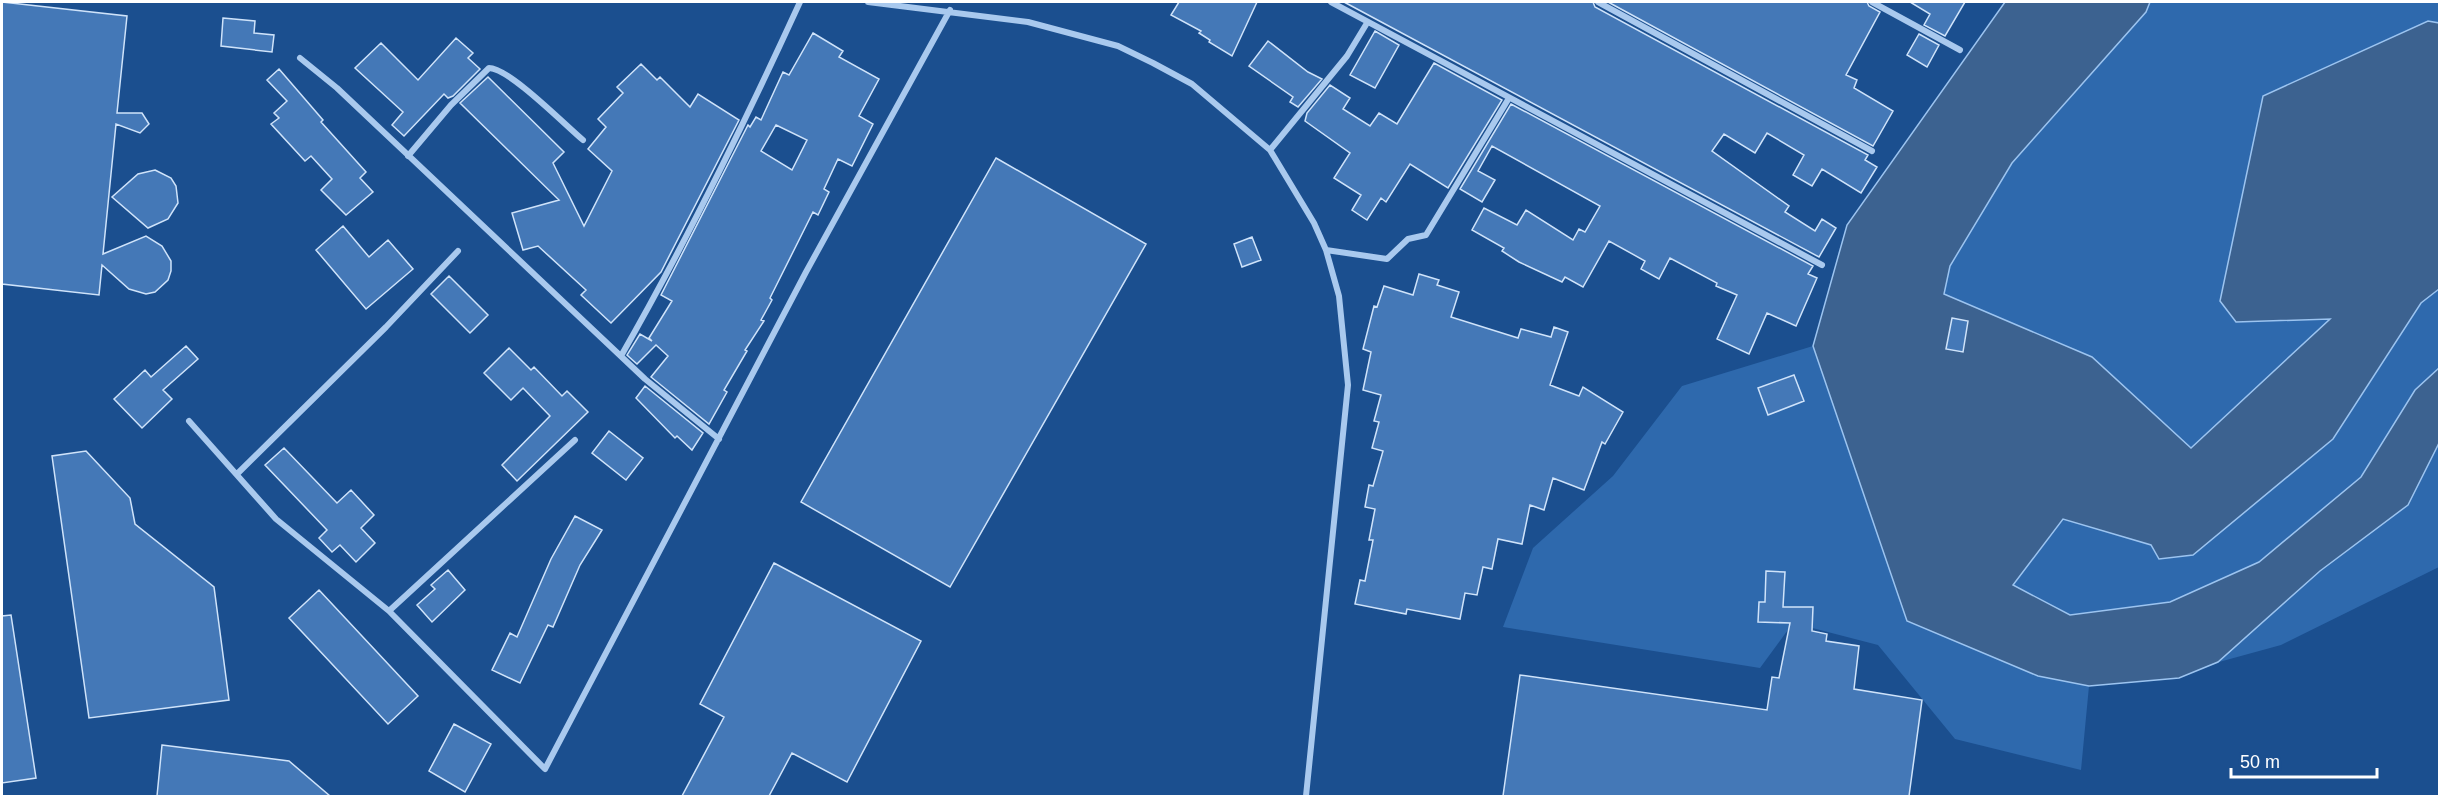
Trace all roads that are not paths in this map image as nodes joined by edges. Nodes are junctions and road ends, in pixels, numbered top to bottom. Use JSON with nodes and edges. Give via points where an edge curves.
{"nodes":[{"id":1,"x":800,"y":2,"type":"edge"},
{"id":2,"x":868,"y":2,"type":"edge"},
{"id":3,"x":1331,"y":2,"type":"edge"},
{"id":4,"x":1598,"y":2,"type":"edge"},
{"id":5,"x":1872,"y":2,"type":"edge"},
{"id":6,"x":929,"y":4,"type":"edge"},
{"id":7,"x":950,"y":10,"type":"junction"},
{"id":8,"x":1367,"y":22,"type":"junction"},
{"id":9,"x":1960,"y":50,"type":"dead end"},
{"id":10,"x":300,"y":58,"type":"dead end"},
{"id":11,"x":1509,"y":98,"type":"junction"},
{"id":12,"x":583,"y":140,"type":"dead end"},
{"id":13,"x":1270,"y":150,"type":"junction"},
{"id":14,"x":1872,"y":150,"type":"dead end"},
{"id":15,"x":408,"y":156,"type":"junction"},
{"id":16,"x":1326,"y":250,"type":"junction"},
{"id":17,"x":458,"y":251,"type":"dead end"},
{"id":18,"x":1822,"y":264,"type":"dead end"},
{"id":19,"x":621,"y":356,"type":"junction"},
{"id":20,"x":189,"y":421,"type":"dead end"},
{"id":21,"x":719,"y":439,"type":"junction"},
{"id":22,"x":575,"y":440,"type":"dead end"},
{"id":23,"x":237,"y":474,"type":"junction"},
{"id":24,"x":389,"y":611,"type":"junction"},
{"id":25,"x":1306,"y":796,"type":"edge"}],
"edges":[{"from":1,"to":19,"type":"street","via":[[669,273]]},
{"from":2,"to":6,"type":"street"},
{"from":3,"to":8,"type":"street"},
{"from":4,"to":14,"type":"street"},
{"from":5,"to":9,"type":"street"},
{"from":6,"to":7,"type":"street"},
{"from":7,"to":13,"type":"street","via":[[1028,22],[1118,46],[1192,84]]},
{"from":7,"to":21,"type":"street"},
{"from":8,"to":11,"type":"street"},
{"from":8,"to":13,"type":"street","via":[[1347,56]]},
{"from":10,"to":15,"type":"street"},
{"from":11,"to":16,"type":"street","via":[[1426,235],[1408,238],[1387,260]]},
{"from":11,"to":18,"type":"street"},
{"from":12,"to":15,"type":"street","via":[[522,86],[500,70],[489,68]]},
{"from":13,"to":16,"type":"street"},
{"from":15,"to":19,"type":"street"},
{"from":16,"to":25,"type":"street","via":[[1339,296],[1348,386]]},
{"from":17,"to":23,"type":"street"},
{"from":19,"to":21,"type":"street"},
{"from":20,"to":23,"type":"street"},
{"from":21,"to":24,"type":"street","via":[[545,769]]},
{"from":22,"to":24,"type":"street"},
{"from":23,"to":24,"type":"street","via":[[276,519]]}]}
